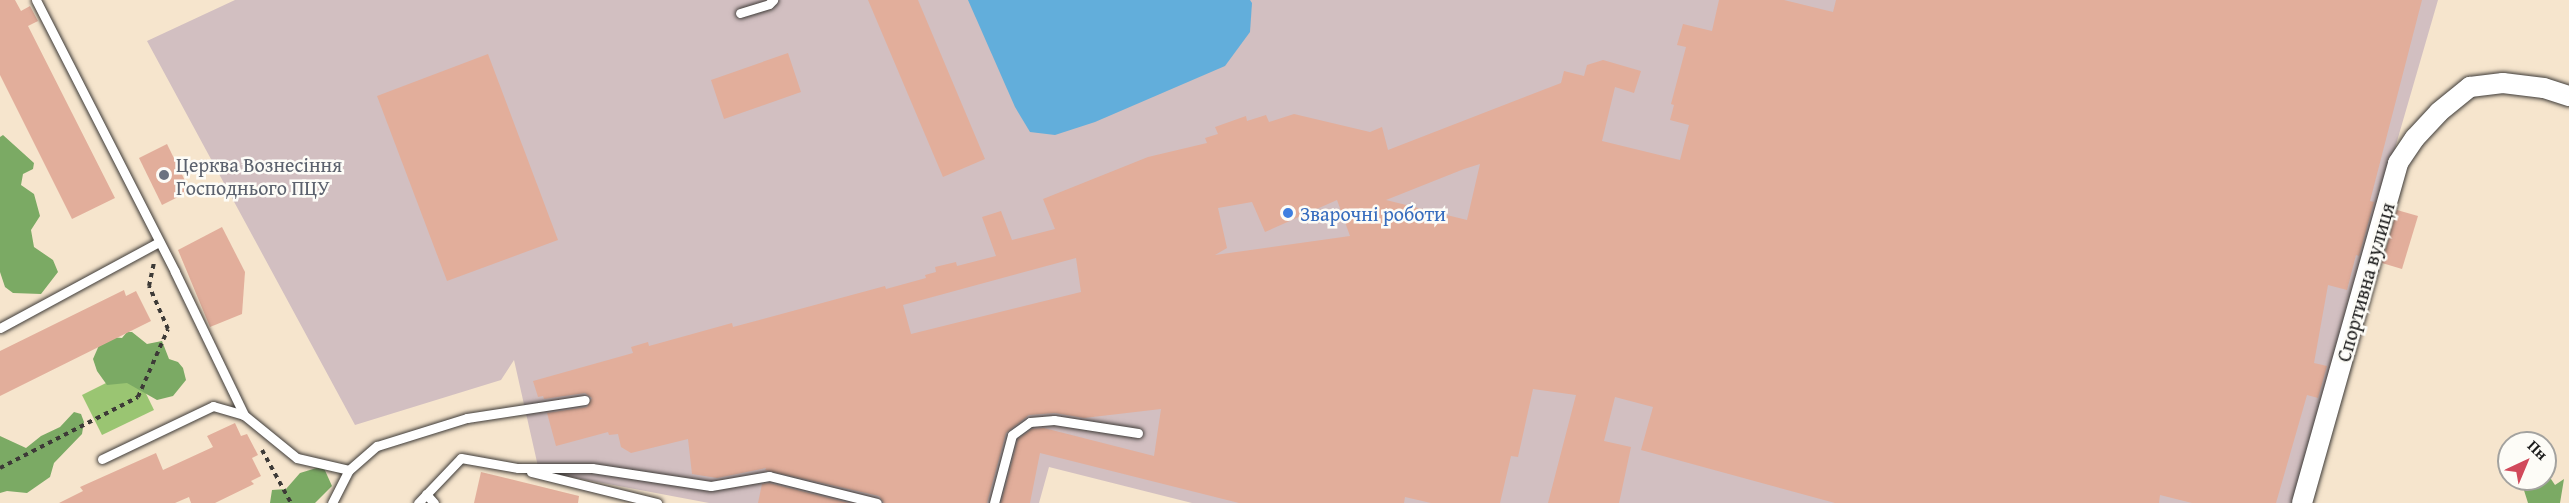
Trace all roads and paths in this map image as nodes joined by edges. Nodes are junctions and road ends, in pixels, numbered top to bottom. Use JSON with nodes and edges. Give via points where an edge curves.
{"nodes":[{"id":1,"x":36,"y":0,"type":"edge"},
{"id":2,"x":773,"y":0,"type":"edge"},
{"id":3,"x":740,"y":14,"type":"dead end"},
{"id":4,"x":2569,"y":96,"type":"edge"},
{"id":5,"x":159,"y":242,"type":"junction"},
{"id":6,"x":0,"y":328,"type":"edge"},
{"id":7,"x":585,"y":400,"type":"dead end"},
{"id":8,"x":244,"y":415,"type":"junction"},
{"id":9,"x":1138,"y":433,"type":"dead end"},
{"id":10,"x":260,"y":446,"type":"dead end"},
{"id":11,"x":102,"y":459,"type":"dead end"},
{"id":12,"x":0,"y":468,"type":"edge"},
{"id":13,"x":518,"y":468,"type":"junction"},
{"id":14,"x":349,"y":470,"type":"junction"},
{"id":15,"x":426,"y":494,"type":"junction"},
{"id":16,"x":291,"y":503,"type":"edge"},
{"id":17,"x":332,"y":503,"type":"edge"},
{"id":18,"x":418,"y":503,"type":"edge"},
{"id":19,"x":434,"y":503,"type":"edge"},
{"id":20,"x":657,"y":503,"type":"edge"},
{"id":21,"x":877,"y":503,"type":"edge"},
{"id":22,"x":994,"y":503,"type":"edge"},
{"id":23,"x":2302,"y":503,"type":"edge"}],
"edges":[{"from":1,"to":5,"type":"lane"},
{"from":2,"to":3,"type":"lane"},
{"from":4,"to":23,"type":"street","name":"Спортивна вулиця","via":[[2503,82],[2470,87],[2415,138],[2398,164]]},
{"from":5,"to":6,"type":"lane"},
{"from":5,"to":8,"type":"lane"},
{"from":5,"to":12,"type":"path","via":[[149,286],[168,328],[138,397]]},
{"from":7,"to":14,"type":"lane","via":[[467,418],[377,446]]},
{"from":8,"to":11,"type":"lane","via":[[213,406]]},
{"from":8,"to":14,"type":"lane","via":[[297,458]]},
{"from":9,"to":22,"type":"lane","via":[[1054,420],[1030,422],[1012,435]]},
{"from":10,"to":16,"type":"path"},
{"from":13,"to":15,"type":"lane","via":[[461,458]]},
{"from":13,"to":20,"type":"lane"},
{"from":13,"to":21,"type":"lane","via":[[592,468],[711,486],[769,476]]},
{"from":14,"to":17,"type":"lane"},
{"from":15,"to":18,"type":"lane"},
{"from":15,"to":19,"type":"lane"}]}
